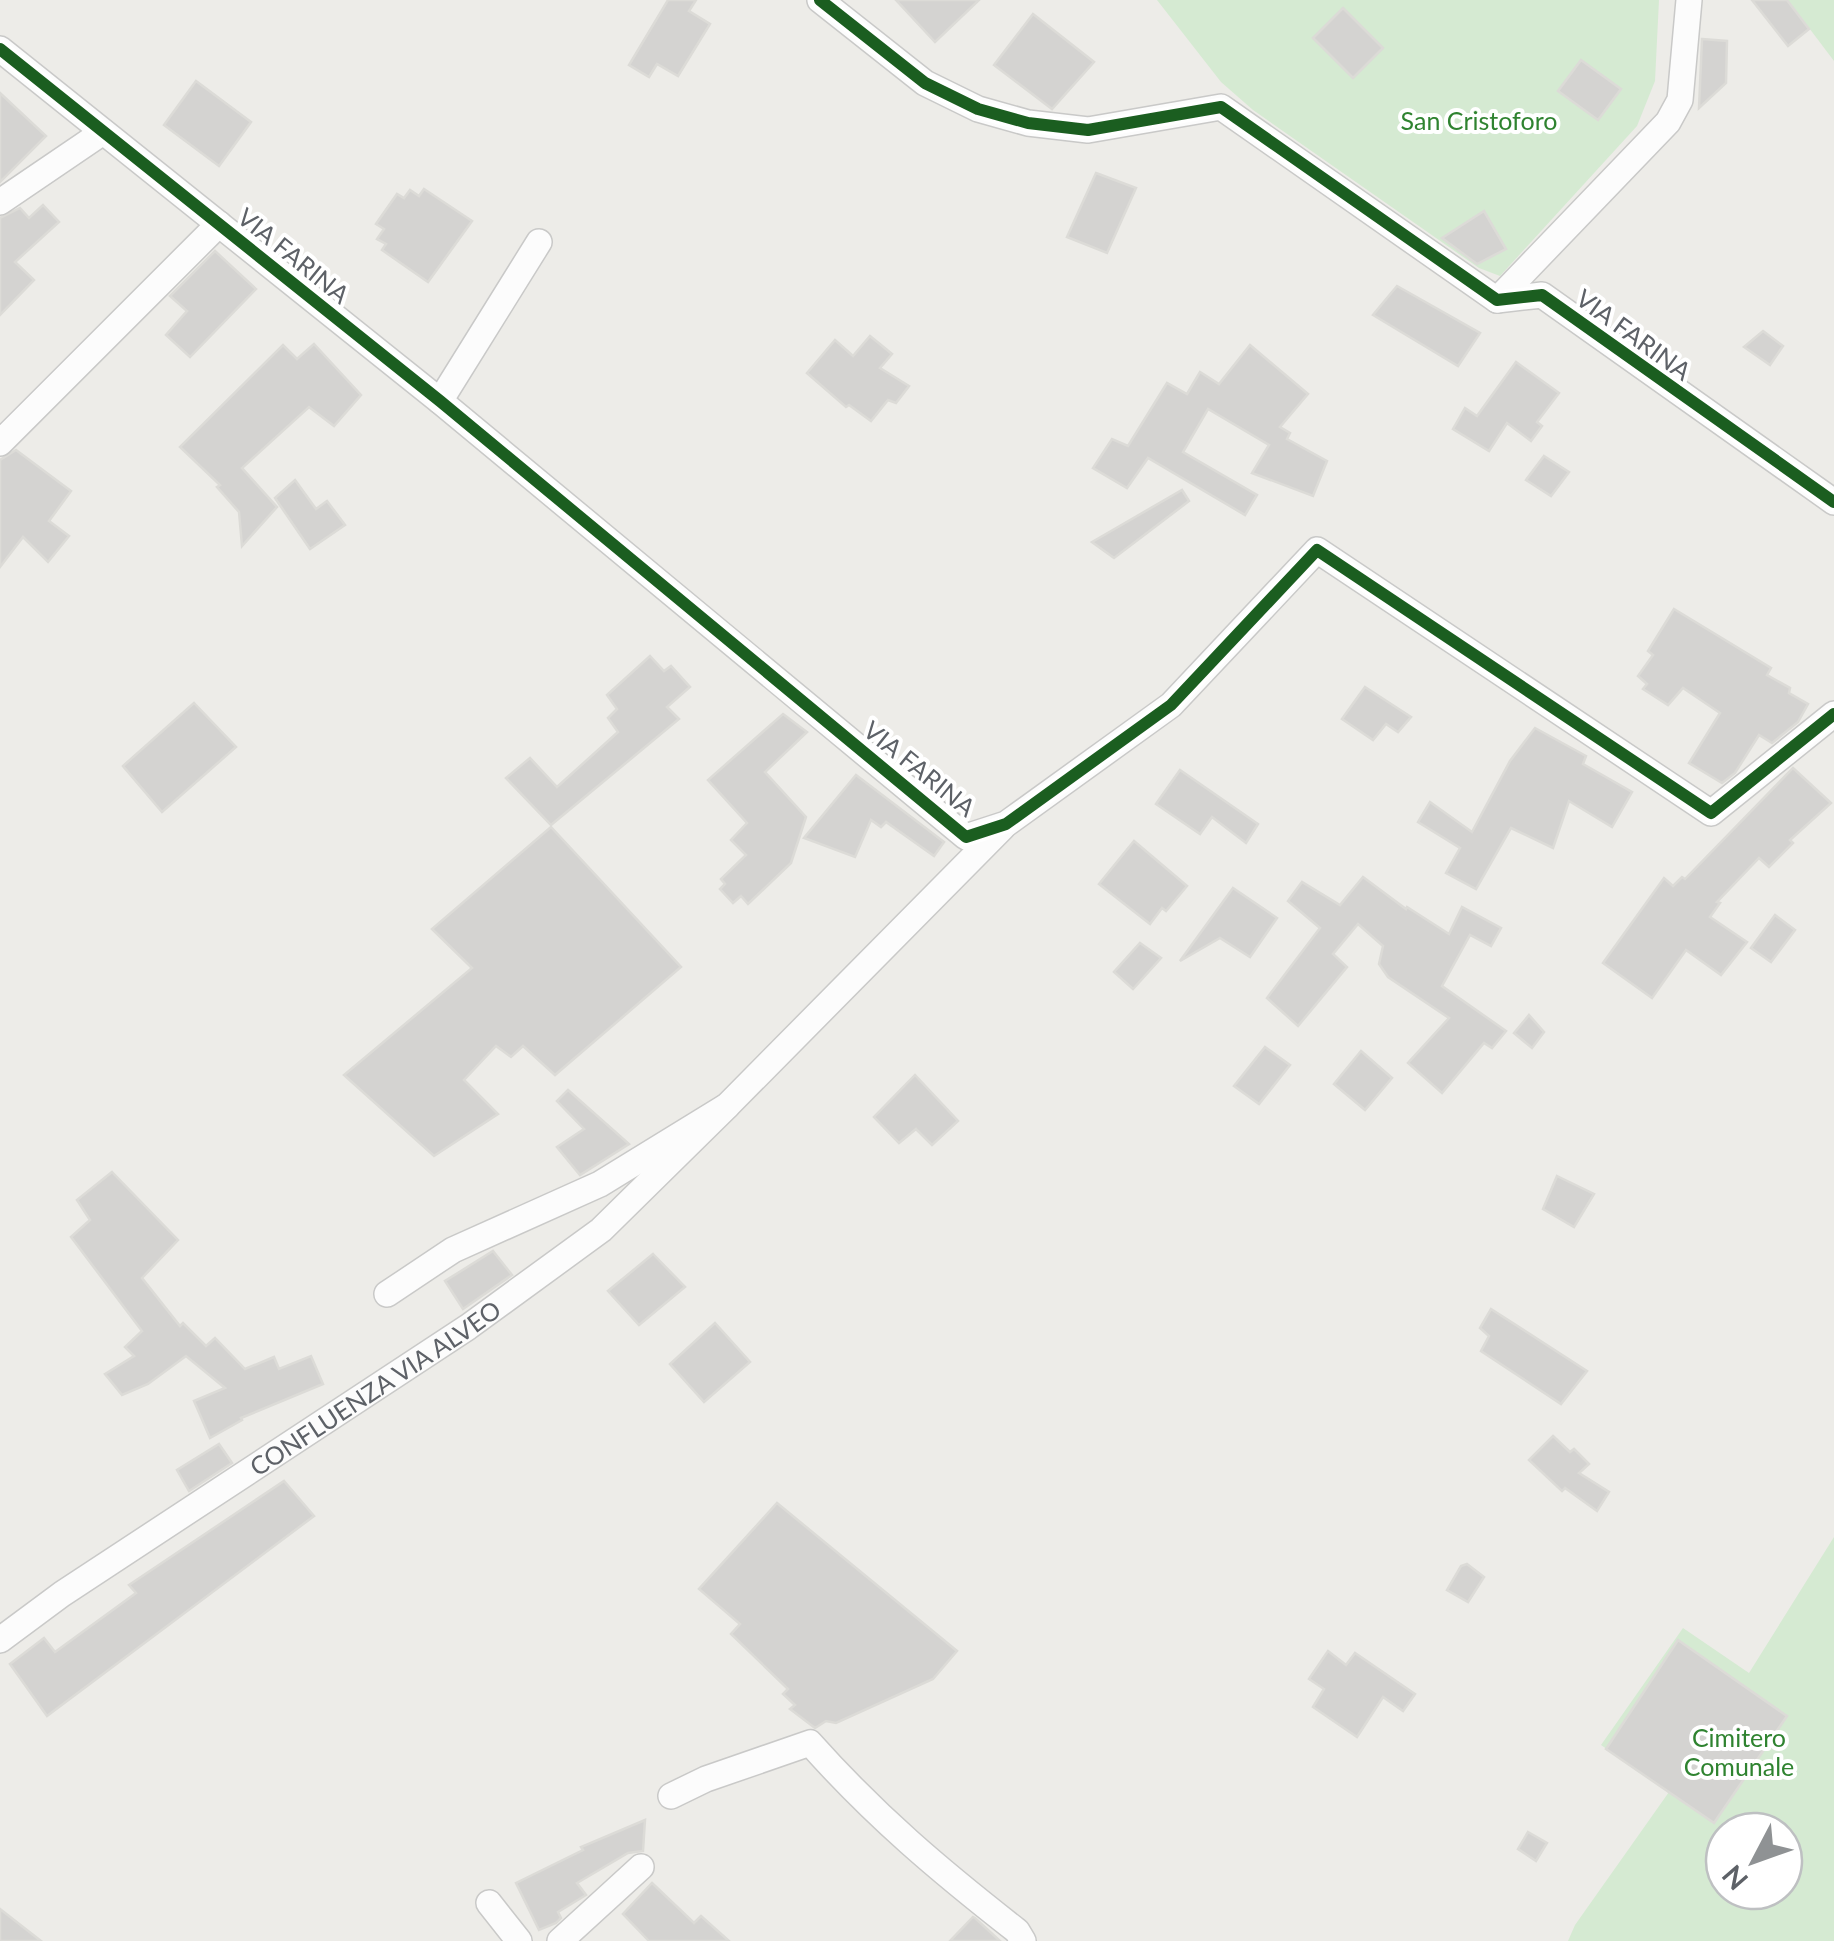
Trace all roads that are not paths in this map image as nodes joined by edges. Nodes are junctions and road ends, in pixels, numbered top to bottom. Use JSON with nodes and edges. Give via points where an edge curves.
{"nodes":[{"id":1,"x":820,"y":0,"type":"edge"},
{"id":2,"x":1689,"y":0,"type":"edge"},
{"id":3,"x":0,"y":50,"type":"edge"},
{"id":4,"x":104,"y":132,"type":"junction"},
{"id":5,"x":0,"y":202,"type":"edge"},
{"id":6,"x":219,"y":224,"type":"junction"},
{"id":7,"x":539,"y":242,"type":"dead end"},
{"id":8,"x":1497,"y":300,"type":"junction"},
{"id":9,"x":440,"y":401,"type":"junction"},
{"id":10,"x":0,"y":443,"type":"edge"},
{"id":11,"x":1834,"y":502,"type":"edge"},
{"id":12,"x":1834,"y":714,"type":"edge"},
{"id":13,"x":1006,"y":824,"type":"junction"},
{"id":14,"x":727,"y":1106,"type":"junction"},
{"id":15,"x":386,"y":1294,"type":"dead end"},
{"id":16,"x":0,"y":1640,"type":"edge"},
{"id":17,"x":671,"y":1796,"type":"dead end"},
{"id":18,"x":641,"y":1867,"type":"dead end"},
{"id":19,"x":489,"y":1903,"type":"dead end"},
{"id":20,"x":519,"y":1941,"type":"edge"},
{"id":21,"x":560,"y":1941,"type":"edge"},
{"id":22,"x":1023,"y":1941,"type":"edge"}],
"edges":[{"from":1,"to":8,"type":"street","via":[[924,83],[1028,123],[1088,130],[1222,107]]},
{"from":2,"to":8,"type":"street","via":[[1680,100],[1668,122]]},
{"from":3,"to":4,"type":"street","name":"VIA FARINA"},
{"from":4,"to":5,"type":"street"},
{"from":4,"to":6,"type":"street","name":"VIA FARINA"},
{"from":6,"to":9,"type":"street","name":"VIA FARINA"},
{"from":6,"to":10,"type":"street"},
{"from":7,"to":9,"type":"street"},
{"from":8,"to":11,"type":"street","name":"VIA FARINA","via":[[1542,295]]},
{"from":9,"to":13,"type":"street","name":"VIA FARINA","via":[[966,837]]},
{"from":12,"to":13,"type":"street","name":"VIA FARINA","via":[[1711,814],[1317,550],[1172,705]]},
{"from":13,"to":14,"type":"street","name":"VIA FARINA"},
{"from":14,"to":15,"type":"street","name":"VIA FARINA","via":[[600,1184],[454,1250]]},
{"from":14,"to":16,"type":"street","name":"CONFLUENZA VIA ALVEO","via":[[601,1230]]},
{"from":17,"to":22,"type":"street","via":[[810,1743],[874,1813]]},
{"from":18,"to":21,"type":"street"},
{"from":19,"to":20,"type":"street"}]}
